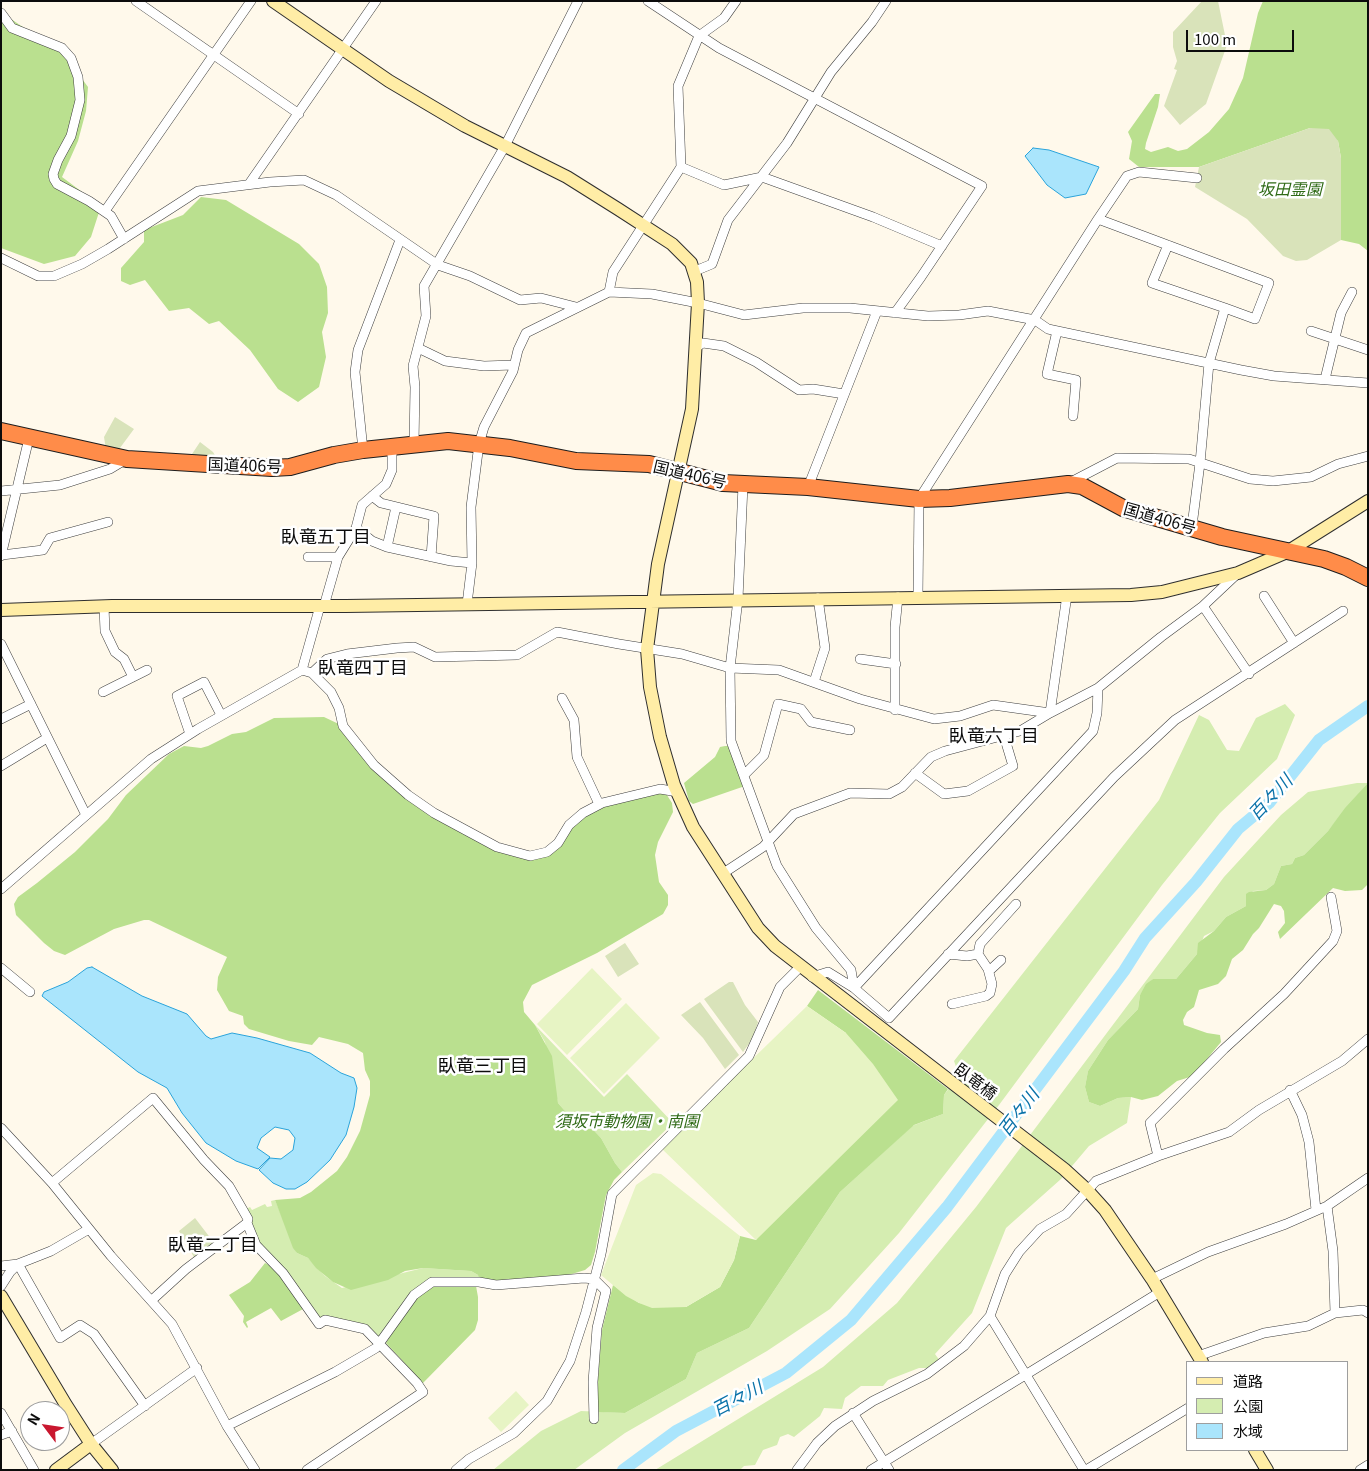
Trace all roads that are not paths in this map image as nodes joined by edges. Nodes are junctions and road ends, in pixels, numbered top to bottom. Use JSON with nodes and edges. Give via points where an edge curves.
{"nodes":[{"id":1,"x":136,"y":1,"type":"edge"},
{"id":2,"x":251,"y":1,"type":"edge"},
{"id":3,"x":273,"y":1,"type":"edge"},
{"id":4,"x":376,"y":1,"type":"edge"},
{"id":5,"x":578,"y":1,"type":"edge"},
{"id":6,"x":648,"y":1,"type":"edge"},
{"id":7,"x":736,"y":1,"type":"edge"},
{"id":8,"x":886,"y":1,"type":"edge"},
{"id":9,"x":1,"y":13,"type":"edge"},
{"id":10,"x":699,"y":36,"type":"junction"},
{"id":11,"x":343,"y":51,"type":"junction"},
{"id":12,"x":214,"y":54,"type":"junction"},
{"id":13,"x":815,"y":99,"type":"junction"},
{"id":14,"x":299,"y":114,"type":"junction"},
{"id":15,"x":505,"y":146,"type":"junction"},
{"id":16,"x":681,"y":166,"type":"junction"},
{"id":17,"x":762,"y":176,"type":"junction"},
{"id":18,"x":1197,"y":178,"type":"dead end"},
{"id":19,"x":250,"y":184,"type":"junction"},
{"id":20,"x":104,"y":211,"type":"junction"},
{"id":21,"x":1098,"y":219,"type":"junction"},
{"id":22,"x":642,"y":225,"type":"junction"},
{"id":23,"x":124,"y":239,"type":"junction"},
{"id":24,"x":400,"y":240,"type":"junction"},
{"id":25,"x":1168,"y":245,"type":"junction"},
{"id":26,"x":942,"y":246,"type":"junction"},
{"id":27,"x":1,"y":258,"type":"edge"},
{"id":28,"x":438,"y":265,"type":"junction"},
{"id":29,"x":695,"y":271,"type":"junction"},
{"id":30,"x":608,"y":292,"type":"junction"},
{"id":31,"x":1352,"y":292,"type":"dead end"},
{"id":32,"x":698,"y":303,"type":"junction"},
{"id":33,"x":576,"y":307,"type":"junction"},
{"id":34,"x":1225,"y":308,"type":"junction"},
{"id":35,"x":877,"y":311,"type":"junction"},
{"id":36,"x":895,"y":313,"type":"junction"},
{"id":37,"x":1034,"y":320,"type":"junction"},
{"id":38,"x":1057,"y":331,"type":"junction"},
{"id":39,"x":1311,"y":331,"type":"dead end"},
{"id":40,"x":1333,"y":340,"type":"junction"},
{"id":41,"x":696,"y":347,"type":"junction"},
{"id":42,"x":418,"y":348,"type":"junction"},
{"id":43,"x":1368,"y":350,"type":"edge"},
{"id":44,"x":1209,"y":363,"type":"junction"},
{"id":45,"x":513,"y":365,"type":"junction"},
{"id":46,"x":1325,"y":380,"type":"junction"},
{"id":47,"x":1368,"y":383,"type":"edge"},
{"id":48,"x":844,"y":394,"type":"junction"},
{"id":49,"x":1073,"y":416,"type":"dead end"},
{"id":50,"x":1,"y":431,"type":"edge"},
{"id":51,"x":29,"y":438,"type":"junction"},
{"id":52,"x":414,"y":444,"type":"junction"},
{"id":53,"x":479,"y":444,"type":"junction"},
{"id":54,"x":392,"y":448,"type":"junction"},
{"id":55,"x":363,"y":450,"type":"junction"},
{"id":56,"x":1368,"y":456,"type":"edge"},
{"id":57,"x":127,"y":459,"type":"junction"},
{"id":58,"x":1200,"y":463,"type":"junction"},
{"id":59,"x":680,"y":470,"type":"junction"},
{"id":60,"x":1068,"y":484,"type":"junction"},
{"id":61,"x":743,"y":485,"type":"junction"},
{"id":62,"x":808,"y":487,"type":"junction"},
{"id":63,"x":17,"y":489,"type":"junction"},
{"id":64,"x":1,"y":491,"type":"edge"},
{"id":65,"x":372,"y":496,"type":"junction"},
{"id":66,"x":919,"y":499,"type":"junction"},
{"id":67,"x":1368,"y":501,"type":"edge"},
{"id":68,"x":396,"y":507,"type":"junction"},
{"id":69,"x":108,"y":522,"type":"dead end"},
{"id":70,"x":1192,"y":526,"type":"junction"},
{"id":71,"x":356,"y":528,"type":"junction"},
{"id":72,"x":386,"y":547,"type":"junction"},
{"id":73,"x":1287,"y":552,"type":"junction"},
{"id":74,"x":2,"y":555,"type":"edge"},
{"id":75,"x":308,"y":557,"type":"dead end"},
{"id":76,"x":338,"y":557,"type":"junction"},
{"id":77,"x":431,"y":557,"type":"junction"},
{"id":78,"x":472,"y":563,"type":"junction"},
{"id":79,"x":1238,"y":573,"type":"junction"},
{"id":80,"x":1368,"y":578,"type":"edge"},
{"id":81,"x":918,"y":596,"type":"junction"},
{"id":82,"x":1067,"y":596,"type":"junction"},
{"id":83,"x":1264,"y":596,"type":"dead end"},
{"id":84,"x":898,"y":597,"type":"junction"},
{"id":85,"x":818,"y":598,"type":"junction"},
{"id":86,"x":738,"y":599,"type":"junction"},
{"id":87,"x":653,"y":601,"type":"junction"},
{"id":88,"x":467,"y":604,"type":"junction"},
{"id":89,"x":322,"y":606,"type":"junction"},
{"id":90,"x":1203,"y":606,"type":"junction"},
{"id":91,"x":104,"y":607,"type":"junction"},
{"id":92,"x":1,"y":610,"type":"edge"},
{"id":93,"x":1343,"y":612,"type":"dead end"},
{"id":94,"x":1294,"y":643,"type":"junction"},
{"id":95,"x":1,"y":644,"type":"edge"},
{"id":96,"x":647,"y":649,"type":"junction"},
{"id":97,"x":860,"y":659,"type":"dead end"},
{"id":98,"x":896,"y":664,"type":"junction"},
{"id":99,"x":730,"y":668,"type":"junction"},
{"id":100,"x":147,"y":670,"type":"dead end"},
{"id":101,"x":302,"y":670,"type":"junction"},
{"id":102,"x":312,"y":673,"type":"junction"},
{"id":103,"x":1249,"y":674,"type":"junction"},
{"id":104,"x":133,"y":677,"type":"junction"},
{"id":105,"x":814,"y":682,"type":"junction"},
{"id":106,"x":1098,"y":688,"type":"junction"},
{"id":107,"x":103,"y":692,"type":"dead end"},
{"id":108,"x":562,"y":698,"type":"dead end"},
{"id":109,"x":31,"y":704,"type":"junction"},
{"id":110,"x":895,"y":710,"type":"junction"},
{"id":111,"x":1050,"y":713,"type":"junction"},
{"id":112,"x":221,"y":715,"type":"junction"},
{"id":113,"x":1,"y":719,"type":"edge"},
{"id":114,"x":850,"y":730,"type":"dead end"},
{"id":115,"x":190,"y":734,"type":"junction"},
{"id":116,"x":1004,"y":736,"type":"junction"},
{"id":117,"x":47,"y":738,"type":"junction"},
{"id":118,"x":1,"y":766,"type":"edge"},
{"id":119,"x":915,"y":773,"type":"junction"},
{"id":120,"x":744,"y":776,"type":"junction"},
{"id":121,"x":678,"y":792,"type":"junction"},
{"id":122,"x":599,"y":804,"type":"junction"},
{"id":123,"x":86,"y":815,"type":"junction"},
{"id":124,"x":769,"y":840,"type":"junction"},
{"id":125,"x":722,"y":874,"type":"junction"},
{"id":126,"x":1,"y":889,"type":"edge"},
{"id":127,"x":1331,"y":897,"type":"dead end"},
{"id":128,"x":1016,"y":904,"type":"dead end"},
{"id":129,"x":948,"y":954,"type":"junction"},
{"id":130,"x":978,"y":954,"type":"junction"},
{"id":131,"x":1001,"y":960,"type":"dead end"},
{"id":132,"x":800,"y":967,"type":"junction"},
{"id":133,"x":1,"y":968,"type":"edge"},
{"id":134,"x":989,"y":971,"type":"junction"},
{"id":135,"x":812,"y":977,"type":"junction"},
{"id":136,"x":854,"y":988,"type":"junction"},
{"id":137,"x":30,"y":992,"type":"dead end"},
{"id":138,"x":952,"y":1004,"type":"dead end"},
{"id":139,"x":1368,"y":1039,"type":"edge"},
{"id":140,"x":1290,"y":1090,"type":"junction"},
{"id":141,"x":1,"y":1128,"type":"edge"},
{"id":142,"x":1158,"y":1156,"type":"junction"},
{"id":143,"x":1368,"y":1178,"type":"edge"},
{"id":144,"x":52,"y":1182,"type":"junction"},
{"id":145,"x":1087,"y":1190,"type":"junction"},
{"id":146,"x":1326,"y":1206,"type":"junction"},
{"id":147,"x":1316,"y":1210,"type":"junction"},
{"id":148,"x":247,"y":1223,"type":"junction"},
{"id":149,"x":89,"y":1229,"type":"junction"},
{"id":150,"x":18,"y":1264,"type":"junction"},
{"id":151,"x":1,"y":1266,"type":"edge"},
{"id":152,"x":594,"y":1279,"type":"junction"},
{"id":153,"x":1152,"y":1279,"type":"junction"},
{"id":154,"x":1,"y":1286,"type":"edge"},
{"id":155,"x":1160,"y":1292,"type":"junction"},
{"id":156,"x":1,"y":1296,"type":"edge"},
{"id":157,"x":152,"y":1300,"type":"junction"},
{"id":158,"x":1368,"y":1312,"type":"edge"},
{"id":159,"x":1334,"y":1313,"type":"junction"},
{"id":160,"x":990,"y":1316,"type":"junction"},
{"id":161,"x":381,"y":1344,"type":"junction"},
{"id":162,"x":1200,"y":1359,"type":"edge"},
{"id":163,"x":197,"y":1368,"type":"junction"},
{"id":164,"x":1026,"y":1374,"type":"junction"},
{"id":165,"x":145,"y":1406,"type":"junction"},
{"id":166,"x":1186,"y":1409,"type":"edge"},
{"id":167,"x":853,"y":1412,"type":"junction"},
{"id":168,"x":1,"y":1413,"type":"edge"},
{"id":169,"x":594,"y":1419,"type":"dead end"},
{"id":170,"x":227,"y":1426,"type":"junction"},
{"id":171,"x":12,"y":1431,"type":"junction"},
{"id":172,"x":1,"y":1435,"type":"edge"},
{"id":173,"x":91,"y":1444,"type":"junction"},
{"id":174,"x":1256,"y":1451,"type":"edge"},
{"id":175,"x":1368,"y":1465,"type":"edge"},
{"id":176,"x":886,"y":1466,"type":"edge"},
{"id":177,"x":34,"y":1470,"type":"edge"},
{"id":178,"x":56,"y":1470,"type":"edge"},
{"id":179,"x":112,"y":1470,"type":"edge"},
{"id":180,"x":255,"y":1470,"type":"edge"},
{"id":181,"x":307,"y":1470,"type":"edge"},
{"id":182,"x":456,"y":1470,"type":"edge"},
{"id":183,"x":797,"y":1470,"type":"edge"},
{"id":184,"x":871,"y":1470,"type":"edge"},
{"id":185,"x":1085,"y":1470,"type":"edge"},
{"id":186,"x":1267,"y":1470,"type":"edge"},
{"id":187,"x":1360,"y":1470,"type":"edge"}],
"edges":[{"from":1,"to":12,"type":"street"},
{"from":2,"to":12,"type":"street"},
{"from":3,"to":11,"type":"street"},
{"from":4,"to":11,"type":"street"},
{"from":5,"to":15,"type":"street"},
{"from":6,"to":10,"type":"street"},
{"from":7,"to":10,"type":"street","via":[[724,18]]},
{"from":8,"to":13,"type":"street","via":[[831,72]]},
{"from":9,"to":20,"type":"street","via":[[12,28],[62,48],[71,58],[78,77],[80,100],[71,136],[58,160],[54,179],[57,184]]},
{"from":10,"to":13,"type":"street"},
{"from":10,"to":16,"type":"street","via":[[678,86]]},
{"from":11,"to":14,"type":"street"},
{"from":11,"to":15,"type":"street","via":[[465,126]]},
{"from":12,"to":14,"type":"street"},
{"from":12,"to":20,"type":"street"},
{"from":13,"to":17,"type":"street"},
{"from":13,"to":26,"type":"street","via":[[982,186]]},
{"from":14,"to":19,"type":"street"},
{"from":15,"to":22,"type":"street","via":[[567,178]]},
{"from":15,"to":28,"type":"street"},
{"from":16,"to":17,"type":"street","via":[[724,185]]},
{"from":16,"to":22,"type":"street"},
{"from":17,"to":26,"type":"street"},
{"from":17,"to":29,"type":"street","via":[[728,220],[712,264]]},
{"from":18,"to":21,"type":"street","via":[[1139,172],[1127,176]]},
{"from":19,"to":23,"type":"street","via":[[198,191]]},
{"from":19,"to":24,"type":"street","via":[[304,180],[320,186]]},
{"from":20,"to":23,"type":"street","via":[[117,223]]},
{"from":21,"to":25,"type":"street"},
{"from":21,"to":37,"type":"street"},
{"from":22,"to":29,"type":"street","via":[[684,254]]},
{"from":22,"to":30,"type":"street","via":[[613,272]]},
{"from":23,"to":27,"type":"street","via":[[54,276],[38,276]]},
{"from":24,"to":28,"type":"street"},
{"from":24,"to":55,"type":"street","via":[[358,350],[354,372]]},
{"from":25,"to":34,"type":"street","via":[[1152,283]]},
{"from":25,"to":34,"type":"street","via":[[1269,283],[1255,319]]},
{"from":26,"to":36,"type":"street"},
{"from":28,"to":33,"type":"street","via":[[520,300],[541,298]]},
{"from":28,"to":42,"type":"street","via":[[424,286],[426,316]]},
{"from":29,"to":32,"type":"street","name":"臥竜橋"},
{"from":30,"to":32,"type":"street","via":[[640,292]]},
{"from":30,"to":33,"type":"street"},
{"from":31,"to":40,"type":"street"},
{"from":32,"to":35,"type":"street","via":[[744,315],[803,308]]},
{"from":32,"to":41,"type":"street","name":"臥竜橋"},
{"from":33,"to":45,"type":"street","via":[[526,333]]},
{"from":34,"to":44,"type":"street"},
{"from":35,"to":36,"type":"street"},
{"from":35,"to":48,"type":"street"},
{"from":36,"to":37,"type":"street","via":[[944,316],[988,311]]},
{"from":37,"to":38,"type":"street"},
{"from":37,"to":66,"type":"street"},
{"from":38,"to":44,"type":"street"},
{"from":38,"to":49,"type":"street","via":[[1047,374],[1076,380]]},
{"from":39,"to":40,"type":"street"},
{"from":40,"to":43,"type":"street"},
{"from":40,"to":46,"type":"street"},
{"from":41,"to":48,"type":"street","via":[[703,344],[724,346],[799,390]]},
{"from":41,"to":59,"type":"street","name":"臥竜橋","via":[[692,408]]},
{"from":42,"to":45,"type":"street","via":[[445,361],[484,366]]},
{"from":42,"to":52,"type":"street","via":[[413,366]]},
{"from":44,"to":46,"type":"street","via":[[1274,376]]},
{"from":44,"to":58,"type":"street"},
{"from":45,"to":53,"type":"street"},
{"from":46,"to":47,"type":"street"},
{"from":48,"to":62,"type":"street"},
{"from":50,"to":51,"type":"highway","name":"国道406号"},
{"from":51,"to":57,"type":"highway","name":"国道406号"},
{"from":51,"to":63,"type":"street"},
{"from":52,"to":53,"type":"highway","name":"国道406号","via":[[448,441]]},
{"from":52,"to":54,"type":"highway","name":"国道406号"},
{"from":53,"to":59,"type":"highway","name":"国道406号","via":[[576,461],[632,462]]},
{"from":53,"to":78,"type":"street","via":[[470,507]]},
{"from":54,"to":55,"type":"highway","name":"国道406号"},
{"from":54,"to":65,"type":"street","via":[[392,470],[386,484]]},
{"from":55,"to":57,"type":"highway","name":"国道406号","via":[[290,467],[272,468]]},
{"from":56,"to":58,"type":"street","via":[[1338,464],[1310,477],[1273,481],[1250,479]]},
{"from":57,"to":63,"type":"street","via":[[110,469],[60,485]]},
{"from":58,"to":60,"type":"street","via":[[1189,459],[1117,458]]},
{"from":58,"to":70,"type":"street"},
{"from":59,"to":61,"type":"highway","name":"国道406号","via":[[723,483]]},
{"from":59,"to":87,"type":"street","name":"臥竜橋","via":[[658,564]]},
{"from":60,"to":66,"type":"highway","name":"国道406号"},
{"from":60,"to":70,"type":"highway","name":"国道406号","via":[[1082,486],[1123,508]]},
{"from":61,"to":62,"type":"highway","name":"国道406号"},
{"from":61,"to":86,"type":"street"},
{"from":62,"to":66,"type":"highway","name":"国道406号"},
{"from":63,"to":64,"type":"street"},
{"from":63,"to":74,"type":"street"},
{"from":65,"to":68,"type":"street","via":[[381,503]]},
{"from":65,"to":71,"type":"street","via":[[362,505]]},
{"from":66,"to":81,"type":"street"},
{"from":67,"to":73,"type":"street"},
{"from":68,"to":72,"type":"street"},
{"from":68,"to":77,"type":"street","via":[[434,516]]},
{"from":69,"to":74,"type":"street","via":[[50,538],[44,550]]},
{"from":70,"to":73,"type":"highway","name":"国道406号","via":[[1222,537]]},
{"from":71,"to":72,"type":"street"},
{"from":71,"to":76,"type":"street"},
{"from":72,"to":77,"type":"street"},
{"from":73,"to":79,"type":"street"},
{"from":73,"to":80,"type":"highway","name":"国道406号","via":[[1346,567]]},
{"from":75,"to":76,"type":"street"},
{"from":76,"to":89,"type":"street"},
{"from":77,"to":78,"type":"street"},
{"from":78,"to":88,"type":"street"},
{"from":79,"to":82,"type":"street","via":[[1162,592]]},
{"from":79,"to":90,"type":"street"},
{"from":81,"to":82,"type":"street"},
{"from":81,"to":84,"type":"street"},
{"from":82,"to":111,"type":"street"},
{"from":83,"to":94,"type":"street"},
{"from":84,"to":85,"type":"street"},
{"from":84,"to":98,"type":"street"},
{"from":85,"to":86,"type":"street"},
{"from":85,"to":105,"type":"street","via":[[825,648]]},
{"from":86,"to":87,"type":"street"},
{"from":86,"to":99,"type":"street"},
{"from":87,"to":88,"type":"street"},
{"from":87,"to":96,"type":"street","name":"臥竜橋"},
{"from":88,"to":89,"type":"street"},
{"from":89,"to":91,"type":"street"},
{"from":89,"to":101,"type":"street"},
{"from":90,"to":103,"type":"street"},
{"from":90,"to":106,"type":"street"},
{"from":91,"to":92,"type":"street"},
{"from":91,"to":104,"type":"street","via":[[105,631]]},
{"from":93,"to":94,"type":"street"},
{"from":94,"to":103,"type":"street"},
{"from":95,"to":109,"type":"street"},
{"from":96,"to":99,"type":"street","via":[[682,654]]},
{"from":96,"to":102,"type":"street","via":[[557,632],[517,655],[435,657],[414,648],[397,648],[327,659]]},
{"from":96,"to":121,"type":"street","name":"臥竜橋","via":[[650,688],[660,737]]},
{"from":97,"to":98,"type":"street"},
{"from":98,"to":110,"type":"street"},
{"from":99,"to":105,"type":"street","via":[[779,670]]},
{"from":99,"to":120,"type":"street","via":[[731,741]]},
{"from":100,"to":104,"type":"street"},
{"from":101,"to":102,"type":"street"},
{"from":101,"to":112,"type":"street"},
{"from":102,"to":122,"type":"street","via":[[331,692],[343,726],[374,765],[434,813],[497,847],[530,856],[547,852],[558,843],[568,825]]},
{"from":103,"to":129,"type":"street","via":[[1175,720],[1114,777]]},
{"from":104,"to":107,"type":"street"},
{"from":105,"to":110,"type":"street"},
{"from":106,"to":111,"type":"street"},
{"from":106,"to":136,"type":"street","via":[[1093,731]]},
{"from":108,"to":122,"type":"street","via":[[574,720],[577,757]]},
{"from":109,"to":113,"type":"street"},
{"from":109,"to":117,"type":"street"},
{"from":110,"to":111,"type":"street","via":[[934,718],[960,716],[993,705]]},
{"from":111,"to":116,"type":"street","via":[[1020,731]]},
{"from":112,"to":115,"type":"street"},
{"from":112,"to":115,"type":"street","via":[[204,682],[177,696]]},
{"from":114,"to":120,"type":"street","via":[[811,722],[801,709],[778,704],[764,755]]},
{"from":115,"to":123,"type":"street","via":[[151,759]]},
{"from":116,"to":119,"type":"street","via":[[945,751],[931,757]]},
{"from":116,"to":119,"type":"street","via":[[1013,766],[968,791],[944,794]]},
{"from":117,"to":118,"type":"street"},
{"from":117,"to":123,"type":"street"},
{"from":119,"to":124,"type":"street","via":[[902,788],[889,794],[850,793],[802,810]]},
{"from":120,"to":124,"type":"street"},
{"from":121,"to":122,"type":"street","via":[[660,789]]},
{"from":121,"to":125,"type":"street","name":"臥竜橋","via":[[693,827]]},
{"from":123,"to":126,"type":"street"},
{"from":124,"to":125,"type":"street"},
{"from":124,"to":136,"type":"street","via":[[768,844],[790,888],[816,928],[851,970]]},
{"from":125,"to":132,"type":"street","name":"臥竜橋","via":[[758,928]]},
{"from":127,"to":142,"type":"street","via":[[1337,931],[1334,941],[1284,994],[1150,1123]]},
{"from":128,"to":130,"type":"street","via":[[980,944]]},
{"from":129,"to":130,"type":"street"},
{"from":129,"to":136,"type":"street","via":[[888,1018]]},
{"from":130,"to":134,"type":"street"},
{"from":131,"to":134,"type":"street"},
{"from":132,"to":135,"type":"street","name":"臥竜橋"},
{"from":132,"to":152,"type":"street","via":[[780,987],[749,1056],[612,1194]]},
{"from":133,"to":137,"type":"street"},
{"from":134,"to":138,"type":"street","via":[[990,993]]},
{"from":135,"to":136,"type":"street","via":[[828,972]]},
{"from":135,"to":145,"type":"street","name":"臥竜橋","via":[[1064,1169]]},
{"from":139,"to":140,"type":"street","via":[[1342,1061]]},
{"from":140,"to":142,"type":"street","via":[[1229,1132]]},
{"from":140,"to":147,"type":"street","via":[[1302,1115],[1309,1142]]},
{"from":141,"to":144,"type":"street"},
{"from":142,"to":145,"type":"street","via":[[1096,1181]]},
{"from":143,"to":146,"type":"street"},
{"from":144,"to":148,"type":"street","via":[[153,1098],[229,1186]]},
{"from":144,"to":149,"type":"street"},
{"from":145,"to":153,"type":"street","name":"臥竜橋","via":[[1105,1210]]},
{"from":145,"to":160,"type":"street","via":[[1066,1214],[1040,1228],[1019,1252],[1005,1274]]},
{"from":146,"to":147,"type":"street"},
{"from":146,"to":159,"type":"street","via":[[1333,1251]]},
{"from":147,"to":153,"type":"street","via":[[1208,1252]]},
{"from":148,"to":157,"type":"street","via":[[186,1269]]},
{"from":148,"to":161,"type":"street","via":[[256,1245],[282,1273],[319,1324],[325,1320],[365,1329]]},
{"from":149,"to":150,"type":"street","via":[[51,1251]]},
{"from":149,"to":157,"type":"street"},
{"from":150,"to":151,"type":"street"},
{"from":150,"to":154,"type":"street"},
{"from":150,"to":165,"type":"street","via":[[60,1338],[80,1325],[94,1334]]},
{"from":152,"to":161,"type":"street","via":[[496,1285],[432,1282],[414,1294]]},
{"from":152,"to":169,"type":"street","via":[[606,1291],[597,1328]]},
{"from":152,"to":182,"type":"street","via":[[570,1361],[547,1401],[514,1433]]},
{"from":153,"to":155,"type":"street","name":"臥竜橋"},
{"from":155,"to":162,"type":"street","name":"臥竜橋"},
{"from":155,"to":164,"type":"street"},
{"from":156,"to":173,"type":"street"},
{"from":157,"to":163,"type":"street","via":[[172,1324]]},
{"from":158,"to":159,"type":"street"},
{"from":159,"to":162,"type":"street","via":[[1308,1326],[1257,1335]]},
{"from":160,"to":164,"type":"street"},
{"from":160,"to":167,"type":"street","via":[[964,1346],[927,1374]]},
{"from":161,"to":170,"type":"street","via":[[334,1372]]},
{"from":161,"to":181,"type":"street","via":[[423,1392]]},
{"from":163,"to":165,"type":"street"},
{"from":163,"to":170,"type":"street"},
{"from":164,"to":176,"type":"street"},
{"from":164,"to":185,"type":"street"},
{"from":165,"to":173,"type":"street"},
{"from":166,"to":185,"type":"street"},
{"from":167,"to":176,"type":"street"},
{"from":167,"to":183,"type":"street","via":[[817,1443]]},
{"from":168,"to":171,"type":"street"},
{"from":170,"to":180,"type":"street"},
{"from":171,"to":172,"type":"street"},
{"from":171,"to":177,"type":"street"},
{"from":173,"to":178,"type":"street"},
{"from":173,"to":179,"type":"street"},
{"from":174,"to":186,"type":"street"},
{"from":175,"to":187,"type":"street"},
{"from":176,"to":184,"type":"street"}]}
